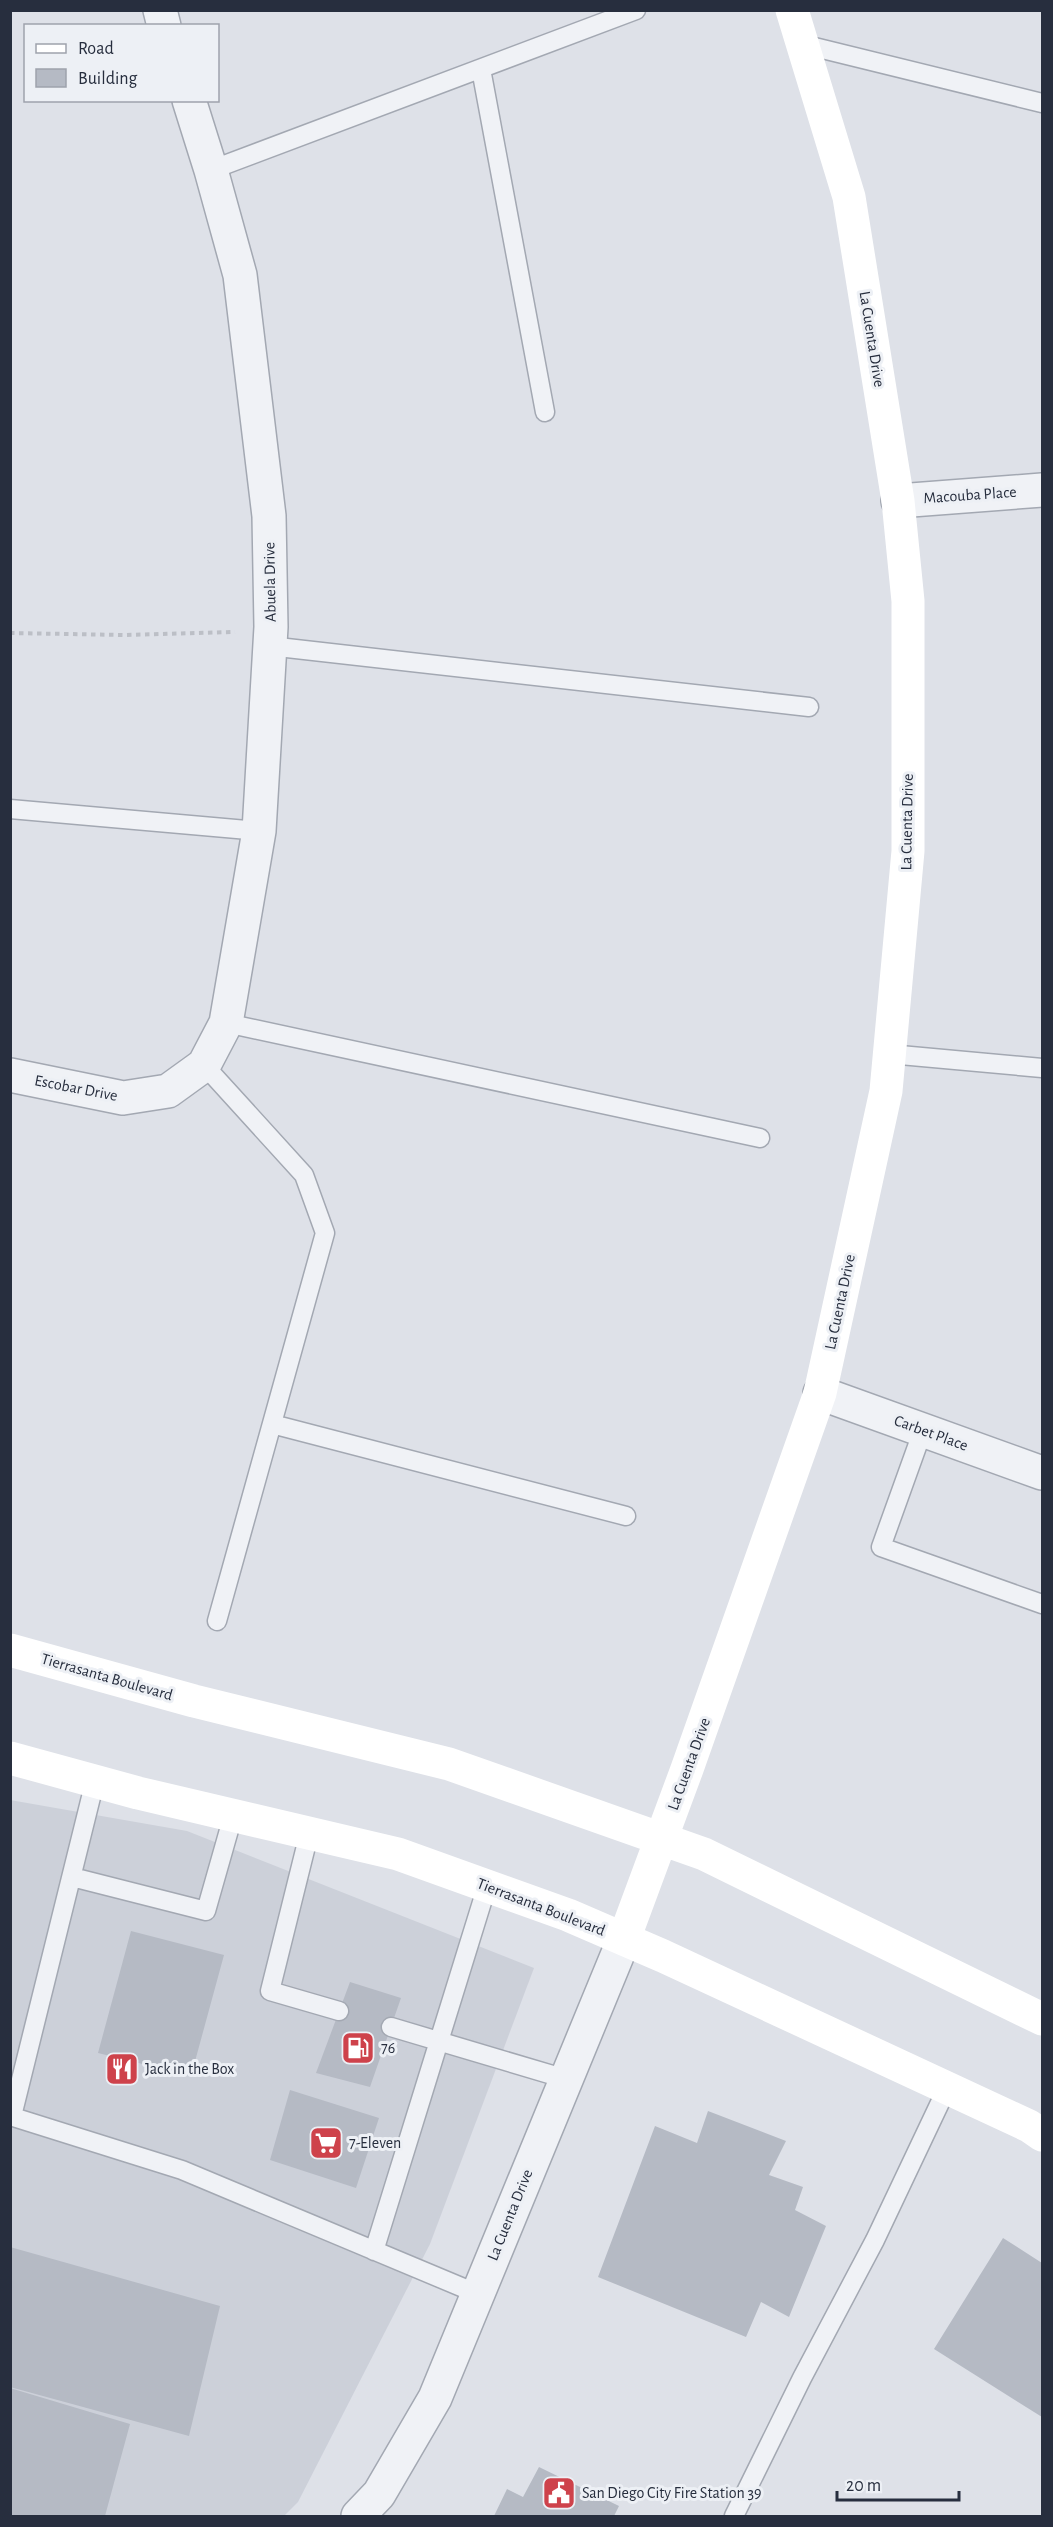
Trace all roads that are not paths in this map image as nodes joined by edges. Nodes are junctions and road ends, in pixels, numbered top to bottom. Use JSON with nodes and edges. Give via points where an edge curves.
{"nodes":[{"id":1,"x":636,"y":10,"type":"edge"},
{"id":2,"x":792,"y":10,"type":"edge"},
{"id":3,"x":802,"y":44,"type":"junction"},
{"id":4,"x":482,"y":69,"type":"junction"},
{"id":5,"x":190,"y":102,"type":"edge"},
{"id":6,"x":1042,"y":103,"type":"edge"},
{"id":7,"x":211,"y":170,"type":"junction"},
{"id":8,"x":545,"y":412,"type":"dead end"},
{"id":9,"x":1042,"y":490,"type":"edge"},
{"id":10,"x":898,"y":501,"type":"junction"},
{"id":11,"x":270,"y":637,"type":"junction"},
{"id":12,"x":809,"y":707,"type":"dead end"},
{"id":13,"x":10,"y":809,"type":"edge"},
{"id":14,"x":259,"y":831,"type":"junction"},
{"id":15,"x":226,"y":1023,"type":"junction"},
{"id":16,"x":890,"y":1054,"type":"junction"},
{"id":17,"x":204,"y":1065,"type":"junction"},
{"id":18,"x":1042,"y":1068,"type":"edge"},
{"id":19,"x":10,"y":1075,"type":"edge"},
{"id":20,"x":760,"y":1138,"type":"dead end"},
{"id":21,"x":820,"y":1393,"type":"junction"},
{"id":22,"x":272,"y":1424,"type":"junction"},
{"id":23,"x":923,"y":1430,"type":"junction"},
{"id":24,"x":1042,"y":1473,"type":"edge"},
{"id":25,"x":626,"y":1516,"type":"dead end"},
{"id":26,"x":1042,"y":1604,"type":"edge"},
{"id":27,"x":217,"y":1621,"type":"dead end"},
{"id":28,"x":10,"y":1650,"type":"edge"},
{"id":29,"x":10,"y":1758,"type":"edge"},
{"id":30,"x":96,"y":1782,"type":"junction"},
{"id":31,"x":233,"y":1816,"type":"junction"},
{"id":32,"x":309,"y":1834,"type":"junction"},
{"id":33,"x":662,"y":1840,"type":"junction"},
{"id":34,"x":72,"y":1877,"type":"junction"},
{"id":35,"x":487,"y":1886,"type":"junction"},
{"id":36,"x":624,"y":1939,"type":"junction"},
{"id":37,"x":339,"y":2012,"type":"dead end"},
{"id":38,"x":1042,"y":2019,"type":"edge"},
{"id":39,"x":391,"y":2027,"type":"dead end"},
{"id":40,"x":440,"y":2042,"type":"junction"},
{"id":41,"x":566,"y":2079,"type":"junction"},
{"id":42,"x":947,"y":2088,"type":"junction"},
{"id":43,"x":11,"y":2116,"type":"edge"},
{"id":44,"x":1042,"y":2135,"type":"edge"},
{"id":45,"x":374,"y":2251,"type":"junction"},
{"id":46,"x":478,"y":2294,"type":"junction"},
{"id":47,"x":358,"y":2517,"type":"edge"},
{"id":48,"x":734,"y":2517,"type":"edge"}],
"edges":[{"from":1,"to":4,"type":"lane"},
{"from":2,"to":3,"type":"main road","name":"La Cuenta Drive"},
{"from":3,"to":6,"type":"lane"},
{"from":3,"to":10,"type":"main road","name":"La Cuenta Drive","via":[[849,197]]},
{"from":4,"to":7,"type":"lane"},
{"from":4,"to":8,"type":"lane"},
{"from":5,"to":7,"type":"street","name":"Abuela Drive"},
{"from":7,"to":11,"type":"street","name":"Abuela Drive","via":[[242,287],[268,516]]},
{"from":9,"to":10,"type":"street","name":"Macouba Place"},
{"from":10,"to":16,"type":"main road","name":"La Cuenta Drive","via":[[908,601],[908,851]]},
{"from":11,"to":12,"type":"lane"},
{"from":11,"to":14,"type":"street","name":"Abuela Drive"},
{"from":13,"to":14,"type":"lane"},
{"from":14,"to":15,"type":"street","name":"Abuela Drive"},
{"from":15,"to":17,"type":"street","name":"Abuela Drive"},
{"from":15,"to":20,"type":"lane"},
{"from":16,"to":18,"type":"lane"},
{"from":16,"to":21,"type":"main road","name":"La Cuenta Drive","via":[[886,1091]]},
{"from":17,"to":19,"type":"street","name":"Escobar Drive","via":[[168,1091],[123,1098]]},
{"from":17,"to":22,"type":"lane","via":[[304,1175],[325,1233]]},
{"from":21,"to":23,"type":"street","name":"Carbet Place"},
{"from":21,"to":33,"type":"main road","name":"La Cuenta Drive"},
{"from":22,"to":25,"type":"lane"},
{"from":22,"to":27,"type":"lane"},
{"from":23,"to":24,"type":"street","name":"Carbet Place"},
{"from":23,"to":26,"type":"lane","via":[[881,1547]]},
{"from":28,"to":33,"type":"main road","name":"Tierrasanta Boulevard","via":[[194,1701],[450,1764]]},
{"from":29,"to":30,"type":"main road","name":"Tierrasanta Boulevard"},
{"from":30,"to":31,"type":"main road","name":"Tierrasanta Boulevard"},
{"from":30,"to":34,"type":"lane"},
{"from":31,"to":32,"type":"main road","name":"Tierrasanta Boulevard"},
{"from":31,"to":34,"type":"lane","via":[[206,1911]]},
{"from":32,"to":35,"type":"main road","name":"Tierrasanta Boulevard","via":[[398,1854]]},
{"from":32,"to":37,"type":"lane","via":[[270,1991]]},
{"from":33,"to":36,"type":"main road","name":"La Cuenta Drive"},
{"from":33,"to":38,"type":"main road","name":"Tierrasanta Boulevard","via":[[704,1854]]},
{"from":34,"to":43,"type":"lane"},
{"from":35,"to":36,"type":"main road","name":"Tierrasanta Boulevard"},
{"from":35,"to":40,"type":"lane"},
{"from":36,"to":41,"type":"street","name":"La Cuenta Drive"},
{"from":36,"to":42,"type":"main road","name":"Tierrasanta Boulevard"},
{"from":39,"to":40,"type":"lane"},
{"from":40,"to":41,"type":"lane"},
{"from":40,"to":45,"type":"lane"},
{"from":41,"to":46,"type":"street","name":"La Cuenta Drive"},
{"from":42,"to":44,"type":"main road","name":"Tierrasanta Boulevard"},
{"from":42,"to":48,"type":"lane","via":[[875,2240]]},
{"from":43,"to":45,"type":"lane","via":[[182,2170]]},
{"from":45,"to":46,"type":"lane"},
{"from":46,"to":47,"type":"street","name":"La Cuenta Drive","via":[[435,2398],[379,2494]]}]}
